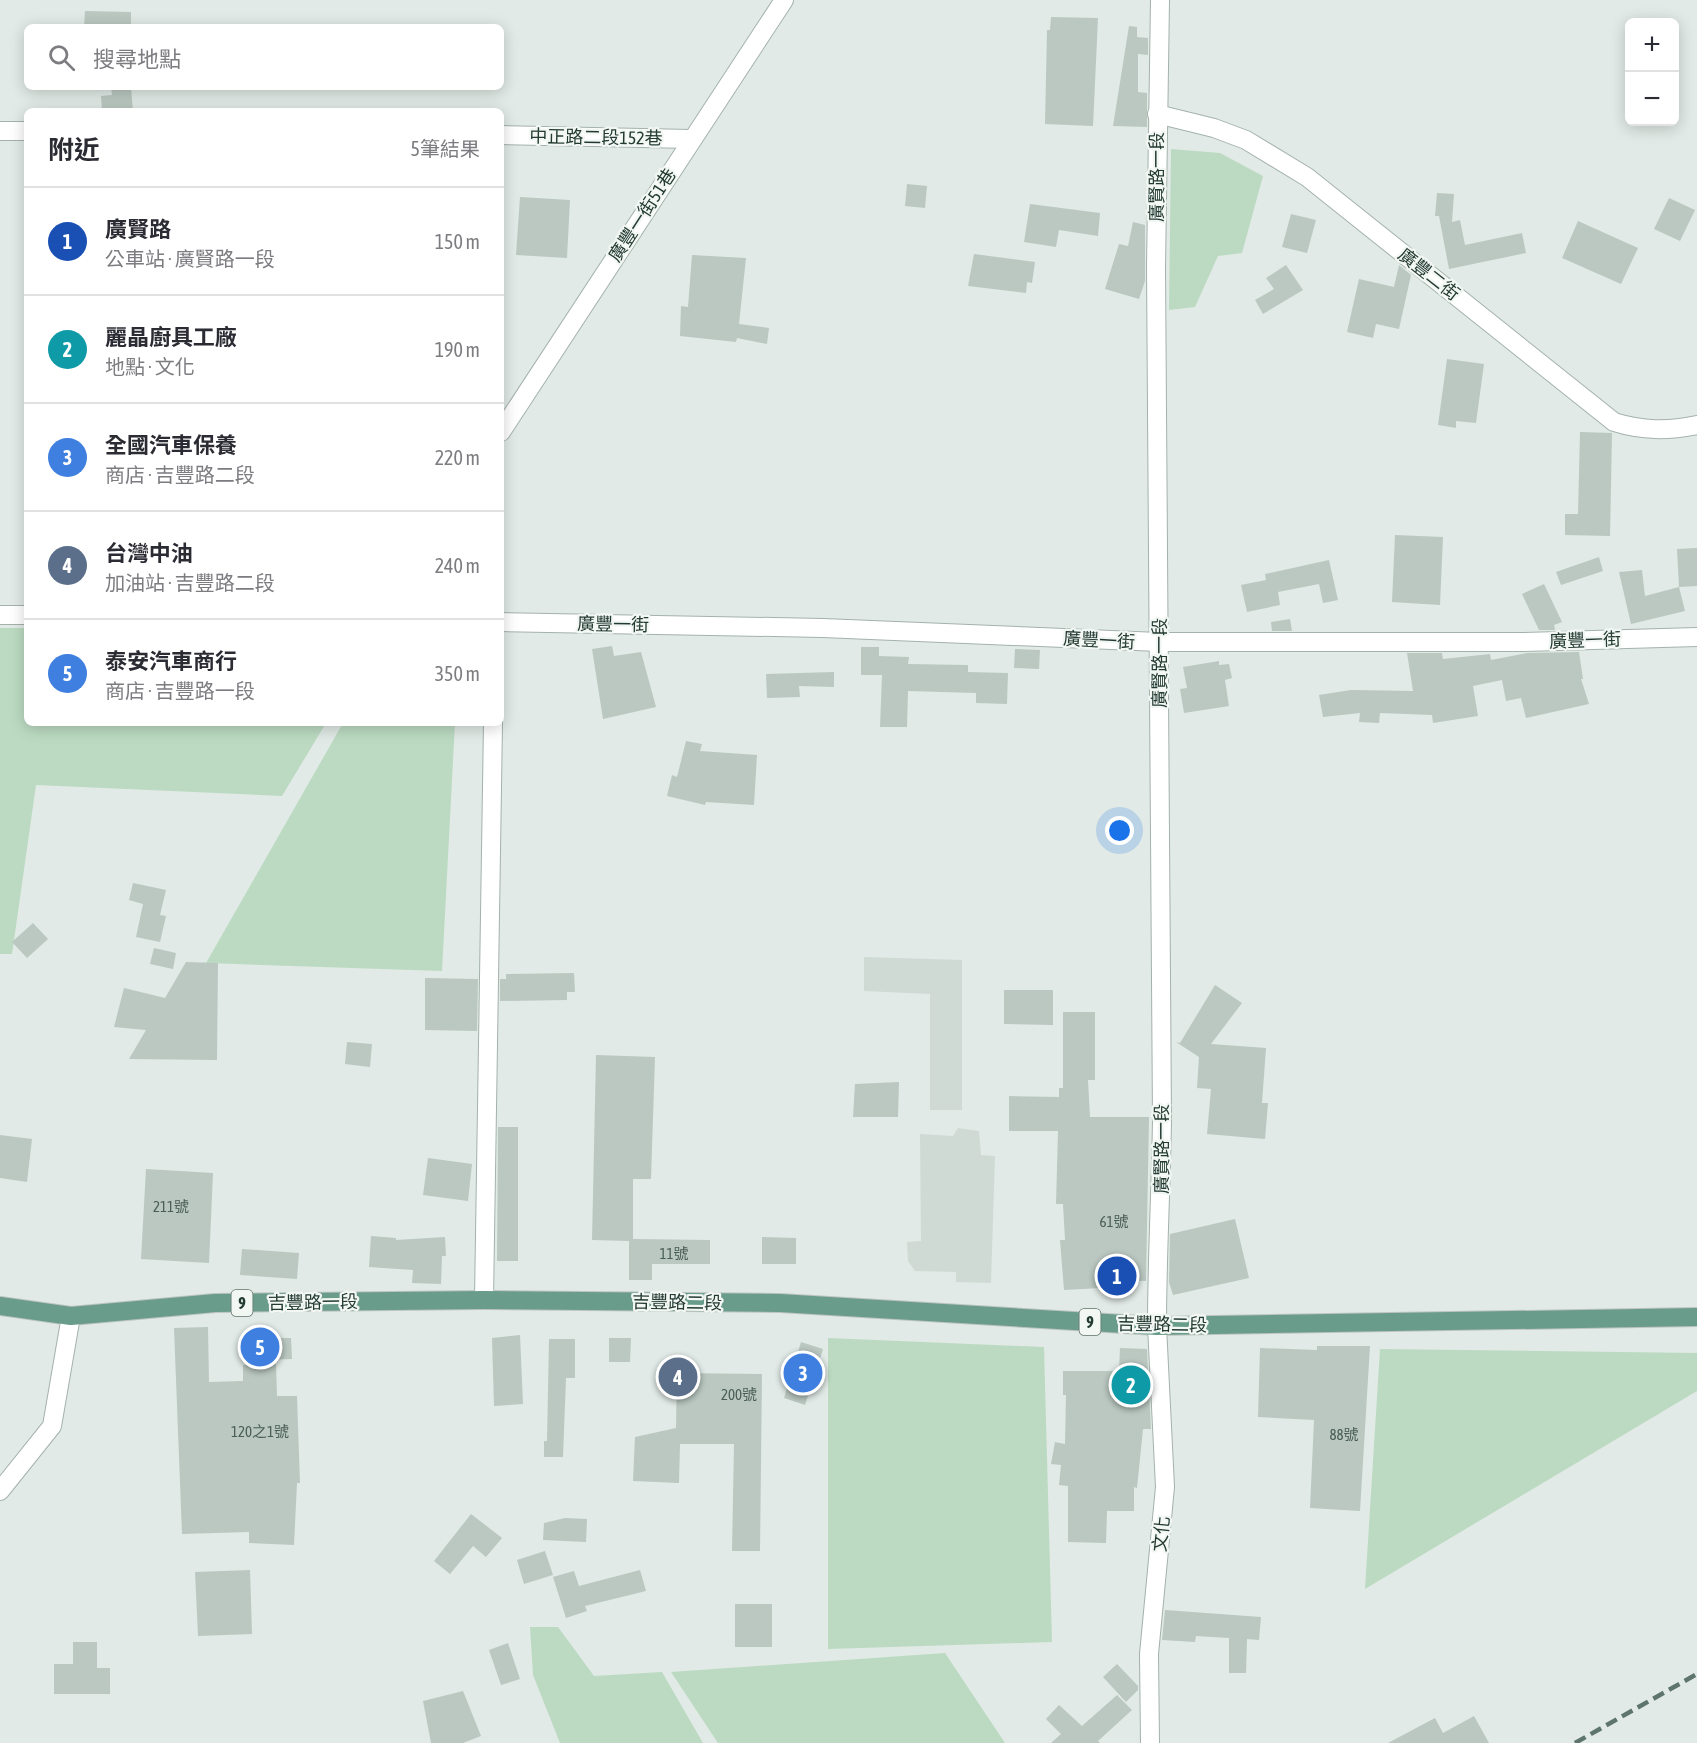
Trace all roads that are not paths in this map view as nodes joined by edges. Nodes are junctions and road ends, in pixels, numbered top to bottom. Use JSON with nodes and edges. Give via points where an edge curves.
{"nodes":[{"id":1,"x":784,"y":0,"type":"edge"},
{"id":2,"x":1160,"y":0,"type":"edge"},
{"id":3,"x":1157,"y":114,"type":"junction"},
{"id":4,"x":24,"y":130,"type":"edge"},
{"id":5,"x":0,"y":131,"type":"edge"},
{"id":6,"x":504,"y":135,"type":"edge"},
{"id":7,"x":691,"y":139,"type":"junction"},
{"id":8,"x":1697,"y":425,"type":"edge"},
{"id":9,"x":504,"y":427,"type":"edge"},
{"id":10,"x":0,"y":615,"type":"edge"},
{"id":11,"x":24,"y":615,"type":"edge"},
{"id":12,"x":504,"y":622,"type":"edge"},
{"id":13,"x":1697,"y":637,"type":"edge"},
{"id":14,"x":1159,"y":642,"type":"junction"},
{"id":15,"x":493,"y":726,"type":"edge"},
{"id":16,"x":484,"y":1300,"type":"junction"},
{"id":17,"x":0,"y":1306,"type":"edge"},
{"id":18,"x":71,"y":1316,"type":"junction"},
{"id":19,"x":1697,"y":1317,"type":"edge"},
{"id":20,"x":1156,"y":1326,"type":"junction"},
{"id":21,"x":0,"y":1491,"type":"edge"},
{"id":22,"x":1150,"y":1743,"type":"edge"}],
"edges":[{"from":1,"to":7,"type":"street","name":"廣豐一街51巷"},
{"from":2,"to":3,"type":"street","name":"廣賢路一段"},
{"from":3,"to":8,"type":"street","name":"廣豐二街","via":[[1246,140],[1307,177],[1614,422],[1671,431]]},
{"from":3,"to":14,"type":"street","name":"廣賢路一段"},
{"from":4,"to":5,"type":"street"},
{"from":6,"to":7,"type":"street","name":"中正路二段152巷"},
{"from":7,"to":9,"type":"street","name":"廣豐一街51巷"},
{"from":10,"to":11,"type":"street"},
{"from":12,"to":14,"type":"street","name":"廣豐一街","via":[[823,628]]},
{"from":13,"to":14,"type":"street","name":"廣豐一街","via":[[1512,642]]},
{"from":14,"to":20,"type":"street","name":"廣賢路一段","via":[[1161,1208],[1157,1231]]},
{"from":15,"to":16,"type":"street"},
{"from":16,"to":18,"type":"main road","name":"吉豐路一段","number":"9","via":[[215,1303]]},
{"from":16,"to":20,"type":"main road","name":"吉豐路二段","number":"9","via":[[780,1304]]},
{"from":17,"to":18,"type":"main road","name":"吉豐路一段","number":"9"},
{"from":18,"to":21,"type":"street","via":[[52,1425]]},
{"from":19,"to":20,"type":"main road","name":"吉豐路二段","number":"9"},
{"from":20,"to":22,"type":"street","name":"文化","via":[[1166,1487],[1149,1654]]}]}
